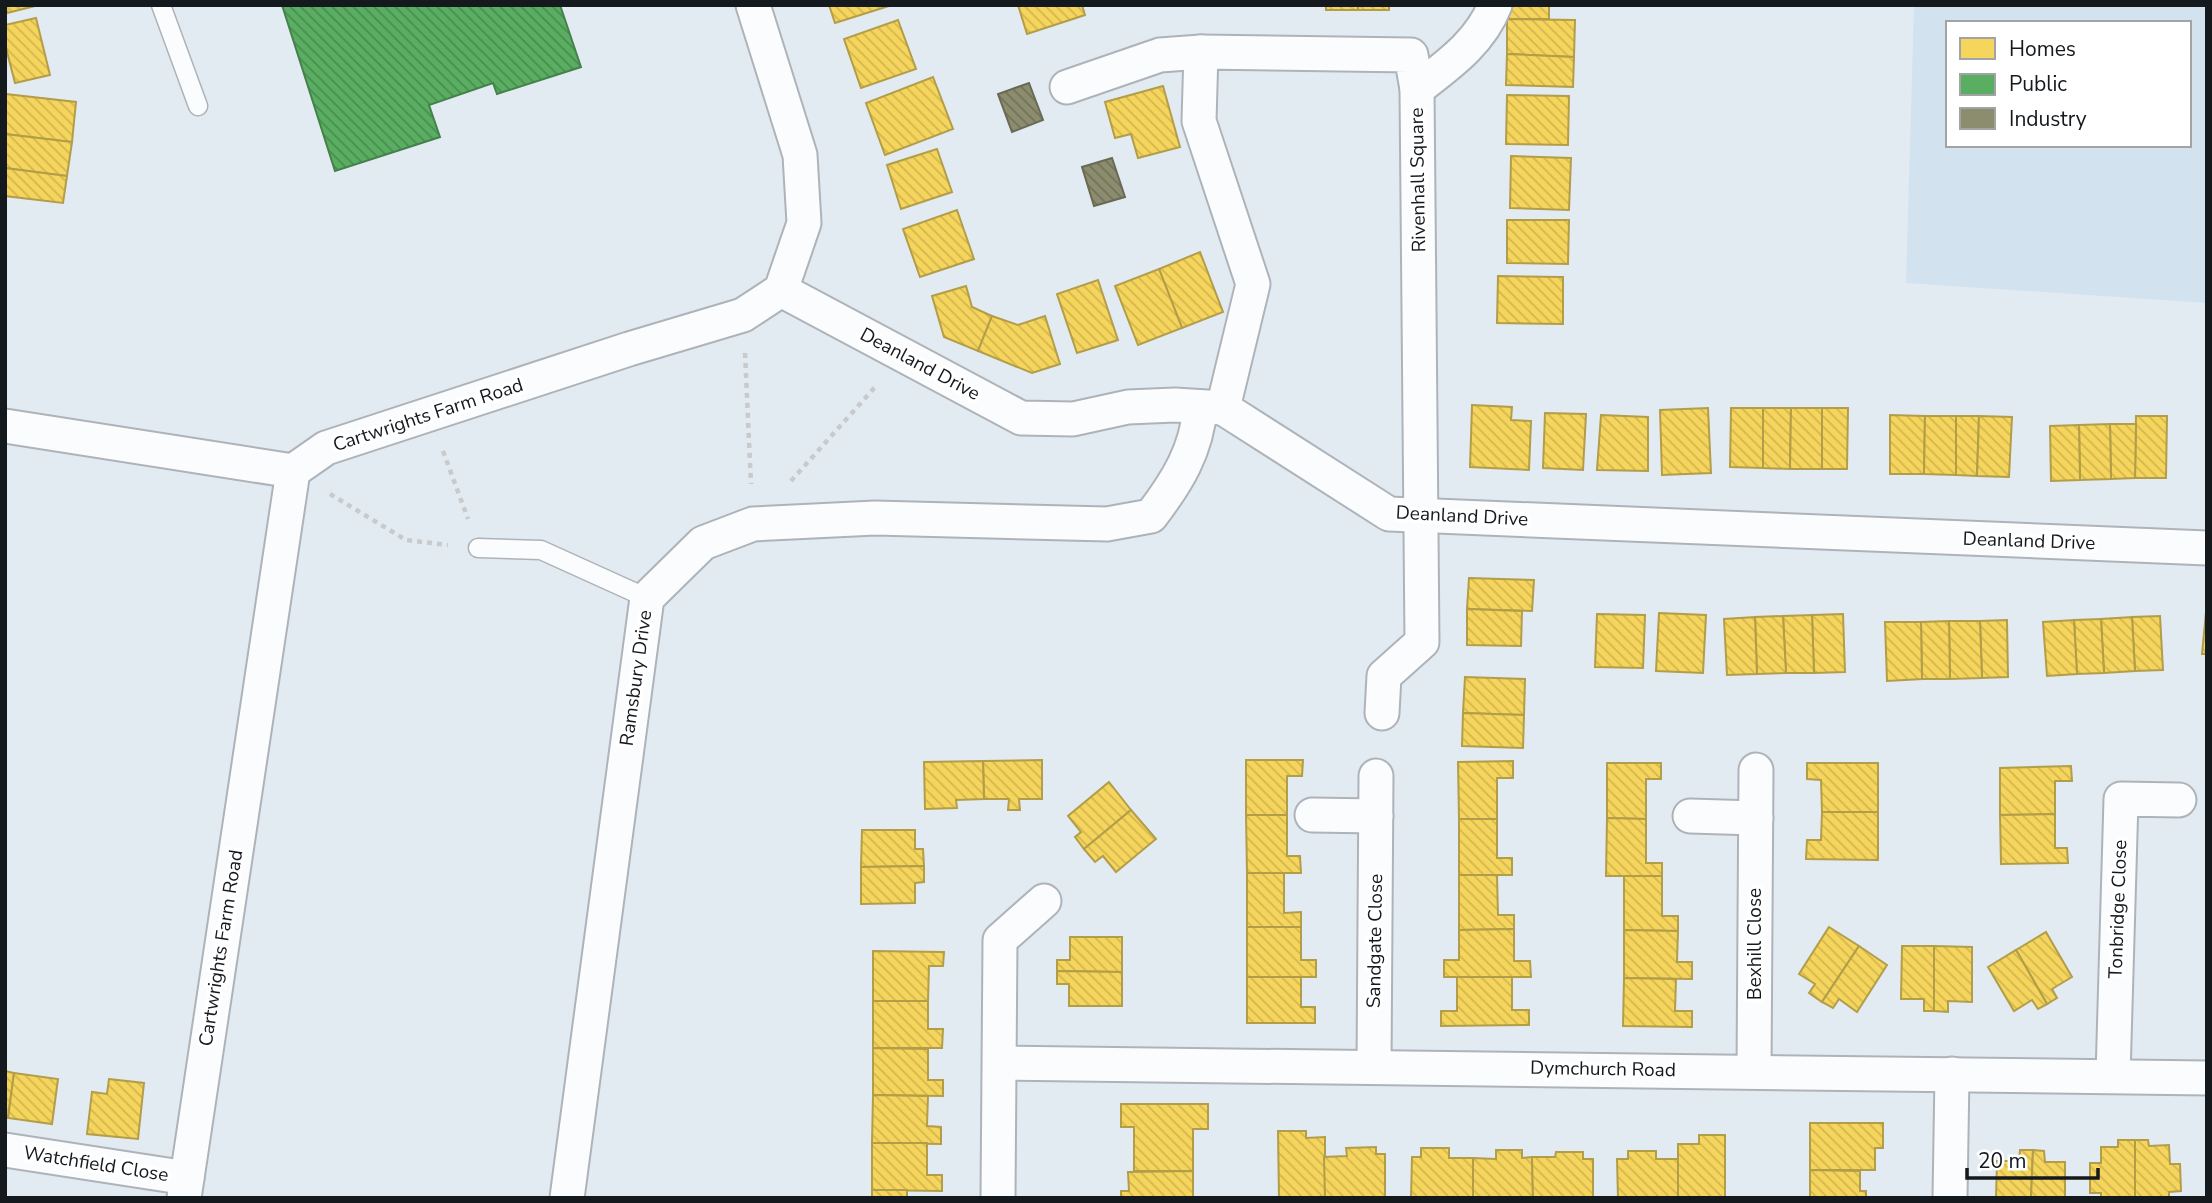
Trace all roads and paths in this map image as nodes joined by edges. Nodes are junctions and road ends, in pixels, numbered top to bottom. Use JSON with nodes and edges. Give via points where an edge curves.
{"nodes":[{"id":1,"x":162,"y":5,"type":"edge"},
{"id":2,"x":752,"y":5,"type":"edge"},
{"id":3,"x":1494,"y":5,"type":"edge"},
{"id":4,"x":1201,"y":52,"type":"junction"},
{"id":5,"x":1067,"y":87,"type":"dead end"},
{"id":6,"x":1417,"y":89,"type":"junction"},
{"id":7,"x":198,"y":106,"type":"dead end"},
{"id":8,"x":781,"y":290,"type":"junction"},
{"id":9,"x":744,"y":315,"type":"junction"},
{"id":10,"x":904,"y":356,"type":"junction"},
{"id":11,"x":1211,"y":407,"type":"junction"},
{"id":12,"x":430,"y":414,"type":"junction"},
{"id":13,"x":5,"y":426,"type":"edge"},
{"id":14,"x":293,"y":471,"type":"junction"},
{"id":15,"x":1422,"y":516,"type":"junction"},
{"id":16,"x":753,"y":524,"type":"junction"},
{"id":17,"x":478,"y":548,"type":"junction"},
{"id":18,"x":2207,"y":548,"type":"edge"},
{"id":19,"x":648,"y":598,"type":"junction"},
{"id":20,"x":1382,"y":713,"type":"dead end"},
{"id":21,"x":1756,"y":770,"type":"dead end"},
{"id":22,"x":1376,"y":776,"type":"dead end"},
{"id":23,"x":2179,"y":800,"type":"dead end"},
{"id":24,"x":1312,"y":815,"type":"dead end"},
{"id":25,"x":1376,"y":816,"type":"junction"},
{"id":26,"x":1690,"y":816,"type":"dead end"},
{"id":27,"x":1756,"y":818,"type":"junction"},
{"id":28,"x":1045,"y":901,"type":"dead end"},
{"id":29,"x":1000,"y":1063,"type":"junction"},
{"id":30,"x":1374,"y":1067,"type":"junction"},
{"id":31,"x":1754,"y":1071,"type":"junction"},
{"id":32,"x":1952,"y":1074,"type":"junction"},
{"id":33,"x":2113,"y":1076,"type":"junction"},
{"id":34,"x":2207,"y":1078,"type":"edge"},
{"id":35,"x":5,"y":1150,"type":"edge"},
{"id":36,"x":185,"y":1188,"type":"edge"},
{"id":37,"x":567,"y":1198,"type":"edge"},
{"id":38,"x":998,"y":1198,"type":"edge"},
{"id":39,"x":1950,"y":1198,"type":"edge"}],
"edges":[{"from":1,"to":7,"type":"lane"},
{"from":2,"to":8,"type":"street","via":[[800,155],[804,223]]},
{"from":3,"to":6,"type":"street","via":[[1486,26],[1462,53]]},
{"from":4,"to":5,"type":"street","name":"Rivenhall Square","via":[[1160,55]]},
{"from":4,"to":6,"type":"street","name":"Rivenhall Square","via":[[1411,55]]},
{"from":4,"to":11,"type":"street","via":[[1199,121],[1253,284]]},
{"from":6,"to":15,"type":"street","name":"Rivenhall Square"},
{"from":8,"to":9,"type":"street","name":"Cartwrights Farm Road"},
{"from":8,"to":10,"type":"street","name":"Deanland Drive"},
{"from":9,"to":12,"type":"street","name":"Cartwrights Farm Road"},
{"from":9,"to":16,"type":"path"},
{"from":10,"to":11,"type":"street","name":"Deanland Drive","via":[[1021,418],[1073,419],[1128,407]]},
{"from":10,"to":16,"type":"path"},
{"from":11,"to":15,"type":"street","name":"Deanland Drive","via":[[1389,514]]},
{"from":11,"to":16,"type":"street","name":"Ramsbury Drive","via":[[1177,482],[1151,516],[1107,524],[875,518]]},
{"from":12,"to":14,"type":"street","name":"Cartwrights Farm Road","via":[[326,448]]},
{"from":12,"to":17,"type":"path"},
{"from":13,"to":14,"type":"street"},
{"from":14,"to":17,"type":"path","via":[[405,540]]},
{"from":14,"to":36,"type":"street","name":"Cartwrights Farm Road"},
{"from":15,"to":18,"type":"street","name":"Deanland Drive"},
{"from":15,"to":20,"type":"street","name":"Rivenhall Square","via":[[1422,642],[1384,676]]},
{"from":16,"to":19,"type":"street","name":"Ramsbury Drive","via":[[703,543]]},
{"from":17,"to":19,"type":"lane","via":[[541,550]]},
{"from":19,"to":37,"type":"street","name":"Ramsbury Drive"},
{"from":21,"to":27,"type":"street","name":"Bexhill Close"},
{"from":22,"to":25,"type":"street","name":"Sandgate Close"},
{"from":23,"to":33,"type":"street","name":"Tonbridge Close","via":[[2121,799]]},
{"from":24,"to":25,"type":"street"},
{"from":25,"to":30,"type":"street","name":"Sandgate Close"},
{"from":26,"to":27,"type":"street"},
{"from":27,"to":31,"type":"street","name":"Bexhill Close"},
{"from":28,"to":29,"type":"street","via":[[1000,940]]},
{"from":29,"to":30,"type":"street","name":"Dymchurch Road"},
{"from":29,"to":38,"type":"street"},
{"from":30,"to":31,"type":"street","name":"Dymchurch Road"},
{"from":31,"to":32,"type":"street","name":"Dymchurch Road"},
{"from":32,"to":33,"type":"street","name":"Dymchurch Road"},
{"from":32,"to":39,"type":"street"},
{"from":33,"to":34,"type":"street","name":"Dymchurch Road"},
{"from":35,"to":36,"type":"street","name":"Watchfield Close"}]}
